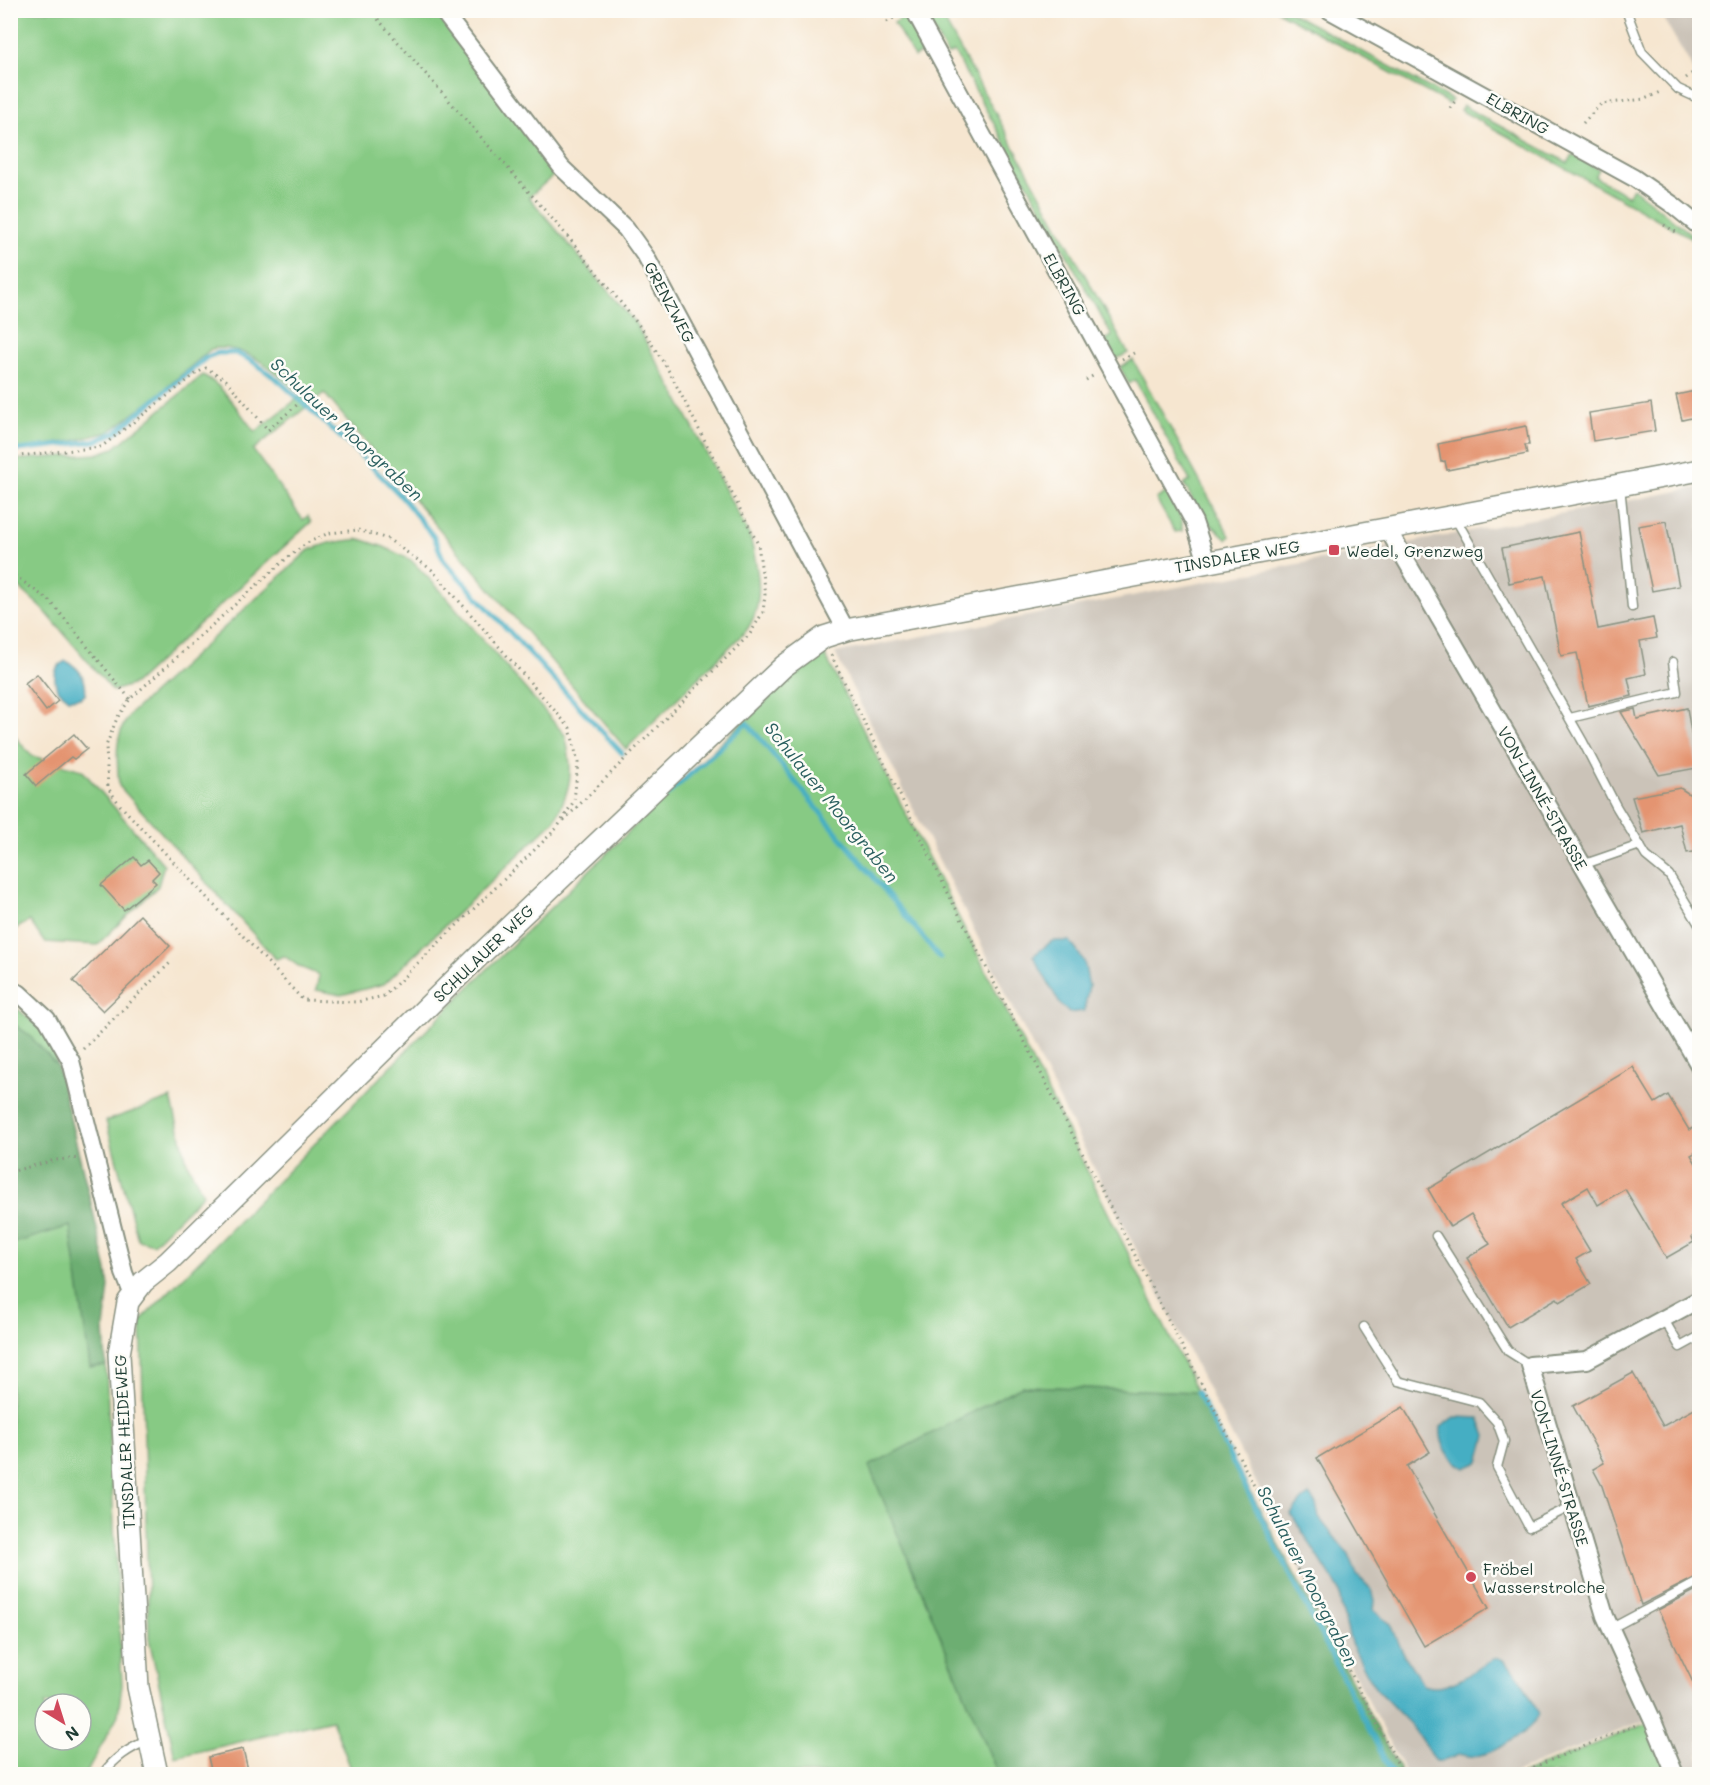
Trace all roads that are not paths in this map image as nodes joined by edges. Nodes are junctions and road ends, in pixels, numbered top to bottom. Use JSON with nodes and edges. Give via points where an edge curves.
{"nodes":[{"id":1,"x":442,"y":10,"type":"edge"},
{"id":2,"x":914,"y":10,"type":"edge"},
{"id":3,"x":1329,"y":10,"type":"edge"},
{"id":4,"x":1626,"y":10,"type":"edge"},
{"id":5,"x":1700,"y":99,"type":"edge"},
{"id":6,"x":1700,"y":227,"type":"edge"},
{"id":7,"x":1700,"y":471,"type":"edge"},
{"id":8,"x":1620,"y":485,"type":"junction"},
{"id":9,"x":1454,"y":516,"type":"junction"},
{"id":10,"x":1387,"y":528,"type":"junction"},
{"id":11,"x":1207,"y":562,"type":"junction"},
{"id":12,"x":1632,"y":607,"type":"dead end"},
{"id":13,"x":846,"y":630,"type":"junction"},
{"id":14,"x":1673,"y":662,"type":"dead end"},
{"id":15,"x":1570,"y":718,"type":"junction"},
{"id":16,"x":1640,"y":845,"type":"junction"},
{"id":17,"x":1582,"y":865,"type":"junction"},
{"id":18,"x":1700,"y":926,"type":"edge"},
{"id":19,"x":15,"y":992,"type":"edge"},
{"id":20,"x":1700,"y":1067,"type":"edge"},
{"id":21,"x":1436,"y":1236,"type":"dead end"},
{"id":22,"x":134,"y":1293,"type":"junction"},
{"id":23,"x":1700,"y":1299,"type":"edge"},
{"id":24,"x":1663,"y":1318,"type":"junction"},
{"id":25,"x":1364,"y":1327,"type":"dead end"},
{"id":26,"x":1700,"y":1335,"type":"edge"},
{"id":27,"x":1530,"y":1365,"type":"junction"},
{"id":28,"x":1572,"y":1506,"type":"junction"},
{"id":29,"x":1700,"y":1581,"type":"edge"},
{"id":30,"x":1610,"y":1629,"type":"junction"},
{"id":31,"x":148,"y":1740,"type":"junction"},
{"id":32,"x":103,"y":1774,"type":"edge"},
{"id":33,"x":156,"y":1774,"type":"edge"},
{"id":34,"x":1675,"y":1774,"type":"edge"}],
"edges":[{"from":1,"to":13,"type":"street","name":"GRENZWEG","via":[[562,168],[626,229],[646,257]]},
{"from":2,"to":11,"type":"street","name":"ELBRING","via":[[1194,522]]},
{"from":3,"to":6,"type":"street","name":"ELBRING","via":[[1624,172]]},
{"from":4,"to":5,"type":"lane","via":[[1642,52],[1674,86]]},
{"from":7,"to":8,"type":"street","name":"TINSDALER WEG"},
{"from":8,"to":9,"type":"street","name":"TINSDALER WEG"},
{"from":8,"to":12,"type":"lane"},
{"from":9,"to":10,"type":"street","name":"TINSDALER WEG"},
{"from":9,"to":15,"type":"lane"},
{"from":10,"to":11,"type":"street","name":"TINSDALER WEG"},
{"from":10,"to":17,"type":"street","name":"VON-LINNÉ-STRASSE"},
{"from":11,"to":13,"type":"street","name":"TINSDALER WEG"},
{"from":13,"to":22,"type":"street","name":"SCHULAUER WEG","via":[[824,637],[784,666]]},
{"from":14,"to":15,"type":"lane","via":[[1677,692]]},
{"from":15,"to":16,"type":"lane"},
{"from":16,"to":17,"type":"lane"},
{"from":16,"to":18,"type":"lane","via":[[1646,856],[1669,875]]},
{"from":17,"to":20,"type":"street","name":"VON-LINNÉ-STRASSE"},
{"from":19,"to":22,"type":"street","via":[[47,1019],[71,1061],[124,1273]]},
{"from":21,"to":27,"type":"lane","via":[[1508,1351]]},
{"from":22,"to":31,"type":"street","name":"TINSDALER HEIDEWEG","via":[[128,1302],[119,1354],[138,1687]]},
{"from":23,"to":24,"type":"street","name":"VON-LINNÉ-STRASSE"},
{"from":24,"to":26,"type":"lane","via":[[1680,1347]]},
{"from":24,"to":27,"type":"street","name":"VON-LINNÉ-STRASSE","via":[[1587,1360]]},
{"from":25,"to":28,"type":"lane","via":[[1398,1381],[1479,1402],[1497,1422],[1503,1441],[1497,1467],[1529,1527]]},
{"from":27,"to":28,"type":"street","name":"VON-LINNÉ-STRASSE"},
{"from":28,"to":30,"type":"street","name":"VON-LINNÉ-STRASSE"},
{"from":29,"to":30,"type":"lane"},
{"from":30,"to":34,"type":"street","name":"VON-LINNÉ-STRASSE"},
{"from":31,"to":32,"type":"lane","via":[[126,1750]]},
{"from":31,"to":33,"type":"street","name":"TINSDALER HEIDEWEG"}]}
